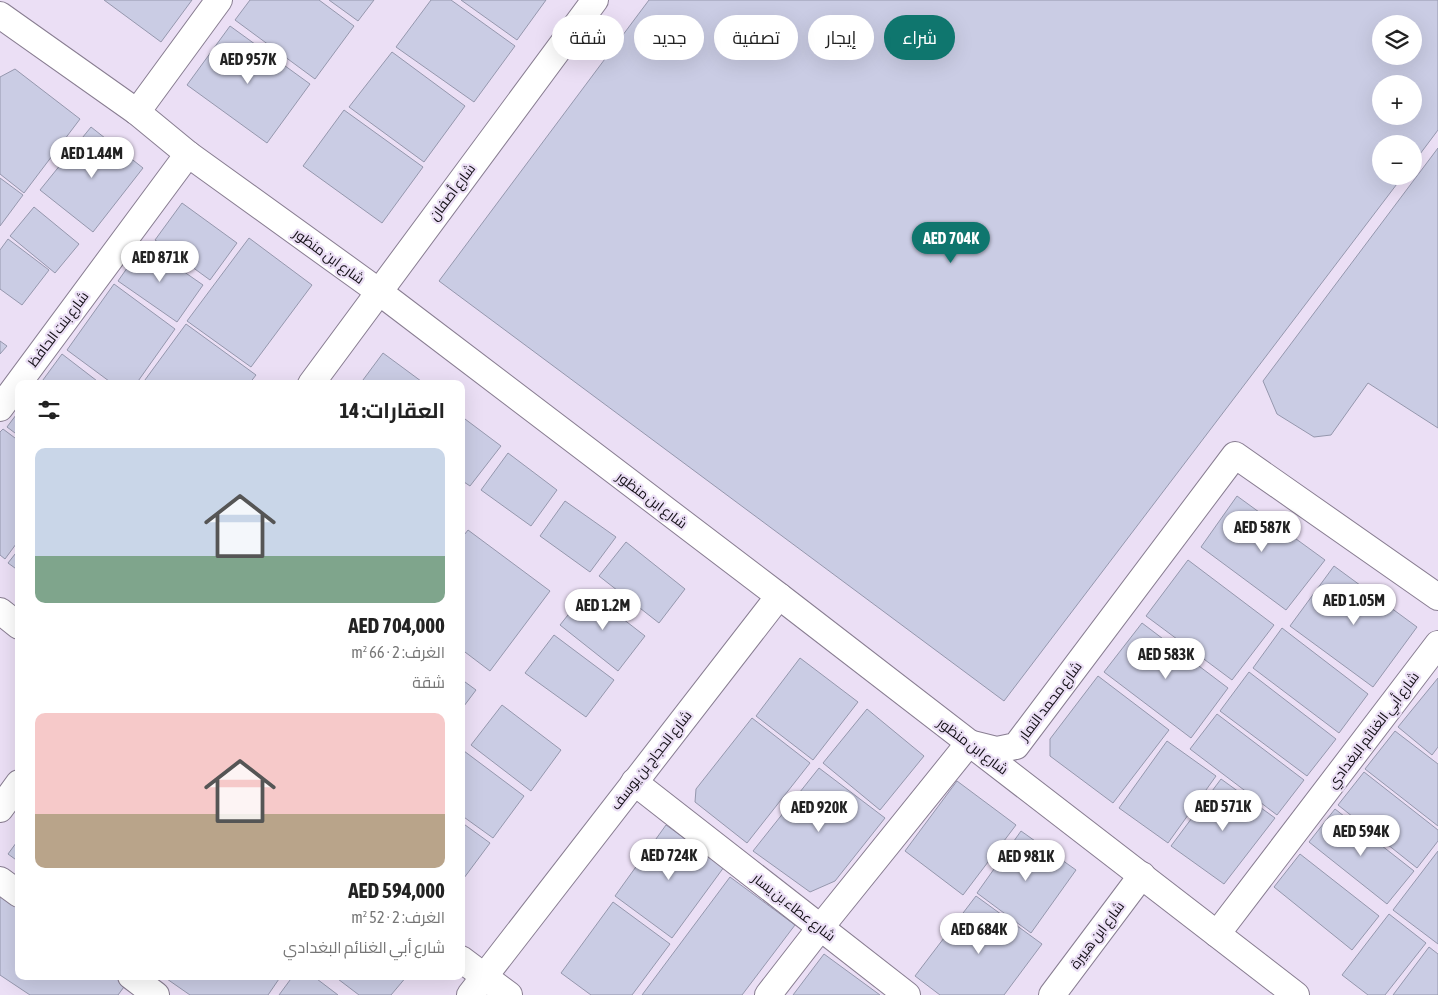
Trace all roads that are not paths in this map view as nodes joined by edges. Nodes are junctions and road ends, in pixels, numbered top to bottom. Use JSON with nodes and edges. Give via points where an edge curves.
{"nodes":[{"id":1,"x":219,"y":0,"type":"edge"},
{"id":2,"x":595,"y":0,"type":"edge"},
{"id":3,"x":0,"y":15,"type":"edge"},
{"id":4,"x":137,"y":112,"type":"junction"},
{"id":5,"x":188,"y":154,"type":"junction"},
{"id":6,"x":378,"y":291,"type":"junction"},
{"id":7,"x":21,"y":380,"type":"edge"},
{"id":8,"x":314,"y":380,"type":"edge"},
{"id":9,"x":15,"y":388,"type":"edge"},
{"id":10,"x":0,"y":408,"type":"edge"},
{"id":11,"x":779,"y":596,"type":"junction"},
{"id":12,"x":1438,"y":597,"type":"edge"},
{"id":13,"x":0,"y":612,"type":"edge"},
{"id":14,"x":15,"y":623,"type":"edge"},
{"id":15,"x":1438,"y":644,"type":"edge"},
{"id":16,"x":969,"y":743,"type":"junction"},
{"id":17,"x":634,"y":782,"type":"junction"},
{"id":18,"x":15,"y":788,"type":"edge"},
{"id":19,"x":0,"y":809,"type":"edge"},
{"id":20,"x":1142,"y":875,"type":"junction"},
{"id":21,"x":0,"y":880,"type":"edge"},
{"id":22,"x":15,"y":891,"type":"edge"},
{"id":23,"x":820,"y":928,"type":"junction"},
{"id":24,"x":1217,"y":934,"type":"junction"},
{"id":25,"x":465,"y":966,"type":"edge"},
{"id":26,"x":136,"y":980,"type":"edge"},
{"id":27,"x":477,"y":986,"type":"edge"},
{"id":28,"x":156,"y":995,"type":"edge"},
{"id":29,"x":509,"y":995,"type":"edge"},
{"id":30,"x":768,"y":995,"type":"edge"},
{"id":31,"x":907,"y":995,"type":"edge"},
{"id":32,"x":1052,"y":995,"type":"edge"},
{"id":33,"x":1296,"y":995,"type":"edge"}],
"edges":[{"from":1,"to":4,"type":"street"},
{"from":2,"to":6,"type":"street","name":"شارع أصفان"},
{"from":3,"to":4,"type":"street","name":"شارع ابن منظور"},
{"from":4,"to":5,"type":"street","name":"شارع ابن منظور"},
{"from":5,"to":6,"type":"street","name":"شارع ابن منظور"},
{"from":5,"to":7,"type":"street","name":"شارع بنت الحافظ"},
{"from":6,"to":8,"type":"street","name":"شارع أصفان"},
{"from":6,"to":11,"type":"street","name":"شارع ابن منظور"},
{"from":9,"to":10,"type":"street","name":"شارع بنت الحافظ"},
{"from":11,"to":16,"type":"street","name":"شارع ابن منظور"},
{"from":11,"to":17,"type":"street","name":"شارع الحجاج بن يوسف"},
{"from":12,"to":16,"type":"street","name":"شارع محمد التمار","via":[[1235,455],[1016,746],[998,750]]},
{"from":13,"to":14,"type":"street"},
{"from":15,"to":24,"type":"street","name":"شارع أبي الغنائم البغدادي"},
{"from":16,"to":20,"type":"street","name":"شارع ابن منظور"},
{"from":16,"to":23,"type":"street"},
{"from":17,"to":23,"type":"street","name":"شارع عطاء بن يسار"},
{"from":17,"to":27,"type":"street","name":"شارع الحجاج بن يوسف"},
{"from":18,"to":19,"type":"street"},
{"from":20,"to":24,"type":"street","name":"شارع ابن منظور"},
{"from":20,"to":32,"type":"street","name":"شارع ابن هبيرة"},
{"from":21,"to":22,"type":"street"},
{"from":23,"to":30,"type":"street"},
{"from":23,"to":31,"type":"street","name":"شارع عطاء بن يسار"},
{"from":24,"to":33,"type":"street","name":"شارع ابن منظور"},
{"from":25,"to":27,"type":"street"},
{"from":26,"to":28,"type":"street"},
{"from":27,"to":29,"type":"street"}]}
